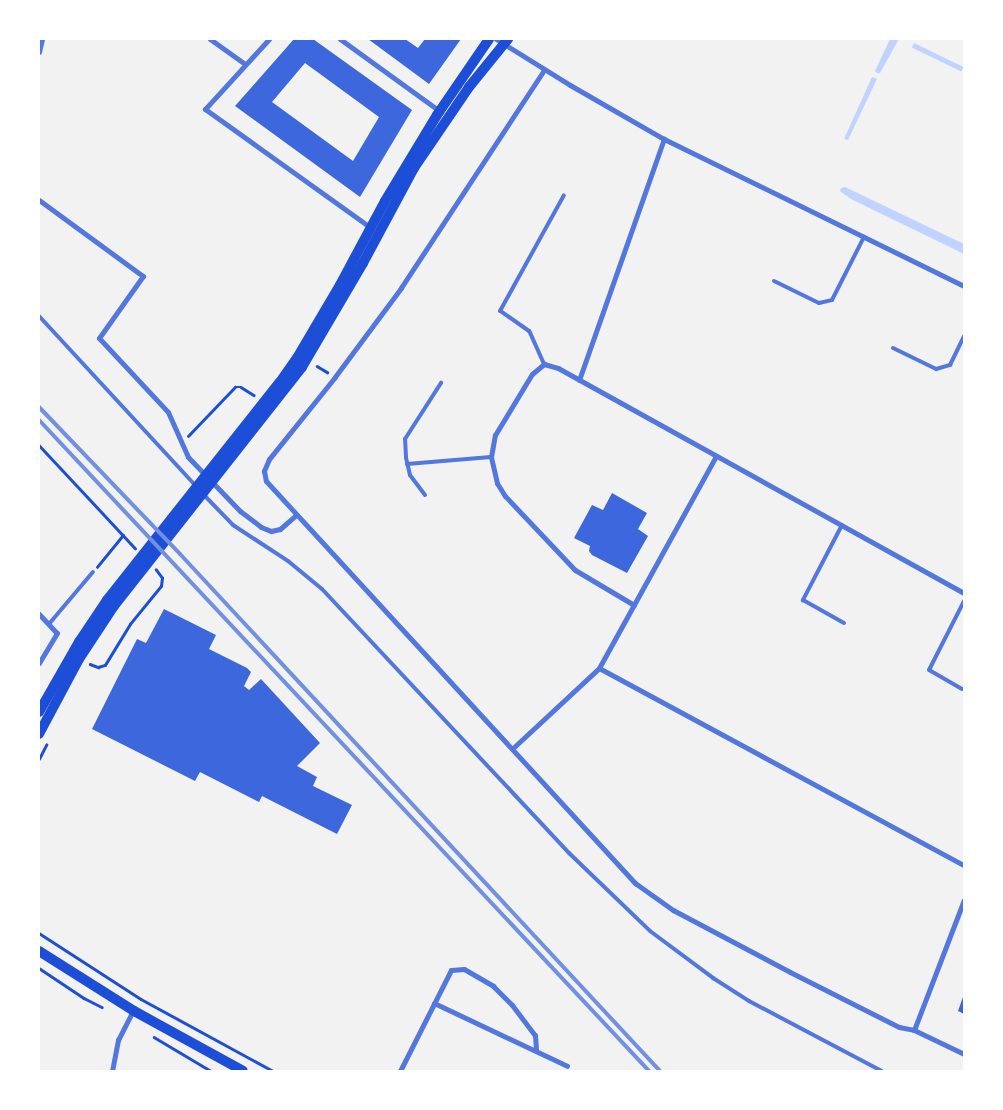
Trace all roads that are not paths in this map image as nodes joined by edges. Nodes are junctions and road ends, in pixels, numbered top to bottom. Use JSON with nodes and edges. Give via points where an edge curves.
{"nodes":[{"id":1,"x":42,"y":39,"type":"edge"},
{"id":2,"x":210,"y":39,"type":"edge"},
{"id":3,"x":269,"y":39,"type":"edge"},
{"id":4,"x":340,"y":39,"type":"edge"},
{"id":5,"x":489,"y":39,"type":"edge"},
{"id":6,"x":502,"y":40,"type":"edge"},
{"id":7,"x":39,"y":52,"type":"edge"},
{"id":8,"x":245,"y":64,"type":"junction"},
{"id":9,"x":544,"y":70,"type":"junction"},
{"id":10,"x":444,"y":114,"type":"junction"},
{"id":11,"x":664,"y":139,"type":"junction"},
{"id":12,"x":564,"y":195,"type":"dead end"},
{"id":13,"x":39,"y":200,"type":"edge"},
{"id":14,"x":370,"y":227,"type":"junction"},
{"id":15,"x":379,"y":234,"type":"junction"},
{"id":16,"x":864,"y":237,"type":"junction"},
{"id":17,"x":774,"y":281,"type":"dead end"},
{"id":18,"x":964,"y":286,"type":"edge"},
{"id":19,"x":39,"y":316,"type":"edge"},
{"id":20,"x":964,"y":336,"type":"edge"},
{"id":21,"x":893,"y":348,"type":"dead end"},
{"id":22,"x":544,"y":364,"type":"junction"},
{"id":23,"x":579,"y":380,"type":"junction"},
{"id":24,"x":441,"y":383,"type":"dead end"},
{"id":25,"x":716,"y":456,"type":"junction"},
{"id":26,"x":491,"y":457,"type":"junction"},
{"id":27,"x":407,"y":464,"type":"junction"},
{"id":28,"x":425,"y":495,"type":"dead end"},
{"id":29,"x":296,"y":515,"type":"junction"},
{"id":30,"x":842,"y":525,"type":"junction"},
{"id":31,"x":93,"y":572,"type":"road end"},
{"id":32,"x":964,"y":593,"type":"edge"},
{"id":33,"x":964,"y":601,"type":"edge"},
{"id":34,"x":634,"y":605,"type":"junction"},
{"id":35,"x":39,"y":614,"type":"edge"},
{"id":36,"x":844,"y":623,"type":"dead end"},
{"id":37,"x":49,"y":624,"type":"junction"},
{"id":38,"x":39,"y":663,"type":"edge"},
{"id":39,"x":599,"y":668,"type":"junction"},
{"id":40,"x":962,"y":689,"type":"dead end"},
{"id":41,"x":41,"y":716,"type":"edge"},
{"id":42,"x":39,"y":734,"type":"edge"},
{"id":43,"x":513,"y":748,"type":"junction"},
{"id":44,"x":964,"y":865,"type":"edge"},
{"id":45,"x":964,"y":900,"type":"edge"},
{"id":46,"x":39,"y":951,"type":"edge"},
{"id":47,"x":434,"y":1002,"type":"junction"},
{"id":48,"x":134,"y":1011,"type":"junction"},
{"id":49,"x":914,"y":1030,"type":"junction"},
{"id":50,"x":536,"y":1050,"type":"junction"},
{"id":51,"x":964,"y":1054,"type":"edge"},
{"id":52,"x":567,"y":1066,"type":"dead end"},
{"id":53,"x":112,"y":1071,"type":"edge"},
{"id":54,"x":243,"y":1071,"type":"edge"},
{"id":55,"x":400,"y":1071,"type":"edge"},
{"id":56,"x":882,"y":1071,"type":"edge"}],
"edges":[{"from":1,"to":7,"type":"street"},
{"from":2,"to":8,"type":"street"},
{"from":3,"to":8,"type":"street"},
{"from":4,"to":10,"type":"street"},
{"from":5,"to":10,"type":"main road"},
{"from":6,"to":9,"type":"street"},
{"from":6,"to":10,"type":"main road"},
{"from":8,"to":14,"type":"street","via":[[206,109]]},
{"from":9,"to":11,"type":"street"},
{"from":9,"to":29,"type":"street","via":[[401,288],[267,463],[265,476],[269,485]]},
{"from":10,"to":14,"type":"main road"},
{"from":10,"to":15,"type":"main road"},
{"from":11,"to":16,"type":"street"},
{"from":11,"to":23,"type":"street"},
{"from":12,"to":22,"type":"lane","via":[[500,311],[529,331]]},
{"from":13,"to":29,"type":"street","via":[[143,276],[99,338],[168,412],[188,457],[256,524],[271,531],[280,529]]},
{"from":14,"to":15,"type":"street"},
{"from":14,"to":41,"type":"main road","via":[[292,366],[107,600],[79,642]]},
{"from":15,"to":41,"type":"main road","via":[[298,371],[114,606]]},
{"from":16,"to":17,"type":"lane","via":[[832,300],[819,303]]},
{"from":16,"to":18,"type":"street"},
{"from":19,"to":56,"type":"lane","via":[[219,512],[244,534],[288,561],[322,588],[589,874],[650,931],[713,978],[763,1009]]},
{"from":20,"to":21,"type":"lane","via":[[950,365],[936,368]]},
{"from":22,"to":23,"type":"street"},
{"from":22,"to":26,"type":"street","via":[[532,374],[495,435]]},
{"from":23,"to":25,"type":"street"},
{"from":24,"to":27,"type":"lane","via":[[405,439]]},
{"from":25,"to":30,"type":"street"},
{"from":25,"to":34,"type":"street"},
{"from":26,"to":27,"type":"lane"},
{"from":26,"to":34,"type":"street","via":[[497,483],[506,496],[567,562]]},
{"from":27,"to":28,"type":"lane","via":[[410,475]]},
{"from":29,"to":43,"type":"street"},
{"from":30,"to":32,"type":"street"},
{"from":30,"to":36,"type":"lane","via":[[802,600]]},
{"from":31,"to":37,"type":"lane"},
{"from":33,"to":40,"type":"lane","via":[[930,670]]},
{"from":34,"to":39,"type":"street"},
{"from":35,"to":37,"type":"street"},
{"from":37,"to":38,"type":"street","via":[[57,634]]},
{"from":39,"to":43,"type":"street"},
{"from":39,"to":44,"type":"street"},
{"from":41,"to":42,"type":"main road"},
{"from":43,"to":49,"type":"street","via":[[635,883],[654,898],[806,980],[899,1027]]},
{"from":45,"to":49,"type":"street"},
{"from":46,"to":48,"type":"main road"},
{"from":47,"to":50,"type":"street"},
{"from":47,"to":50,"type":"street","via":[[451,970],[464,969],[493,986],[512,1005],[535,1035]]},
{"from":47,"to":55,"type":"street"},
{"from":48,"to":53,"type":"street","via":[[118,1040]]},
{"from":48,"to":54,"type":"main road"},
{"from":49,"to":51,"type":"street"},
{"from":50,"to":52,"type":"street"}]}
